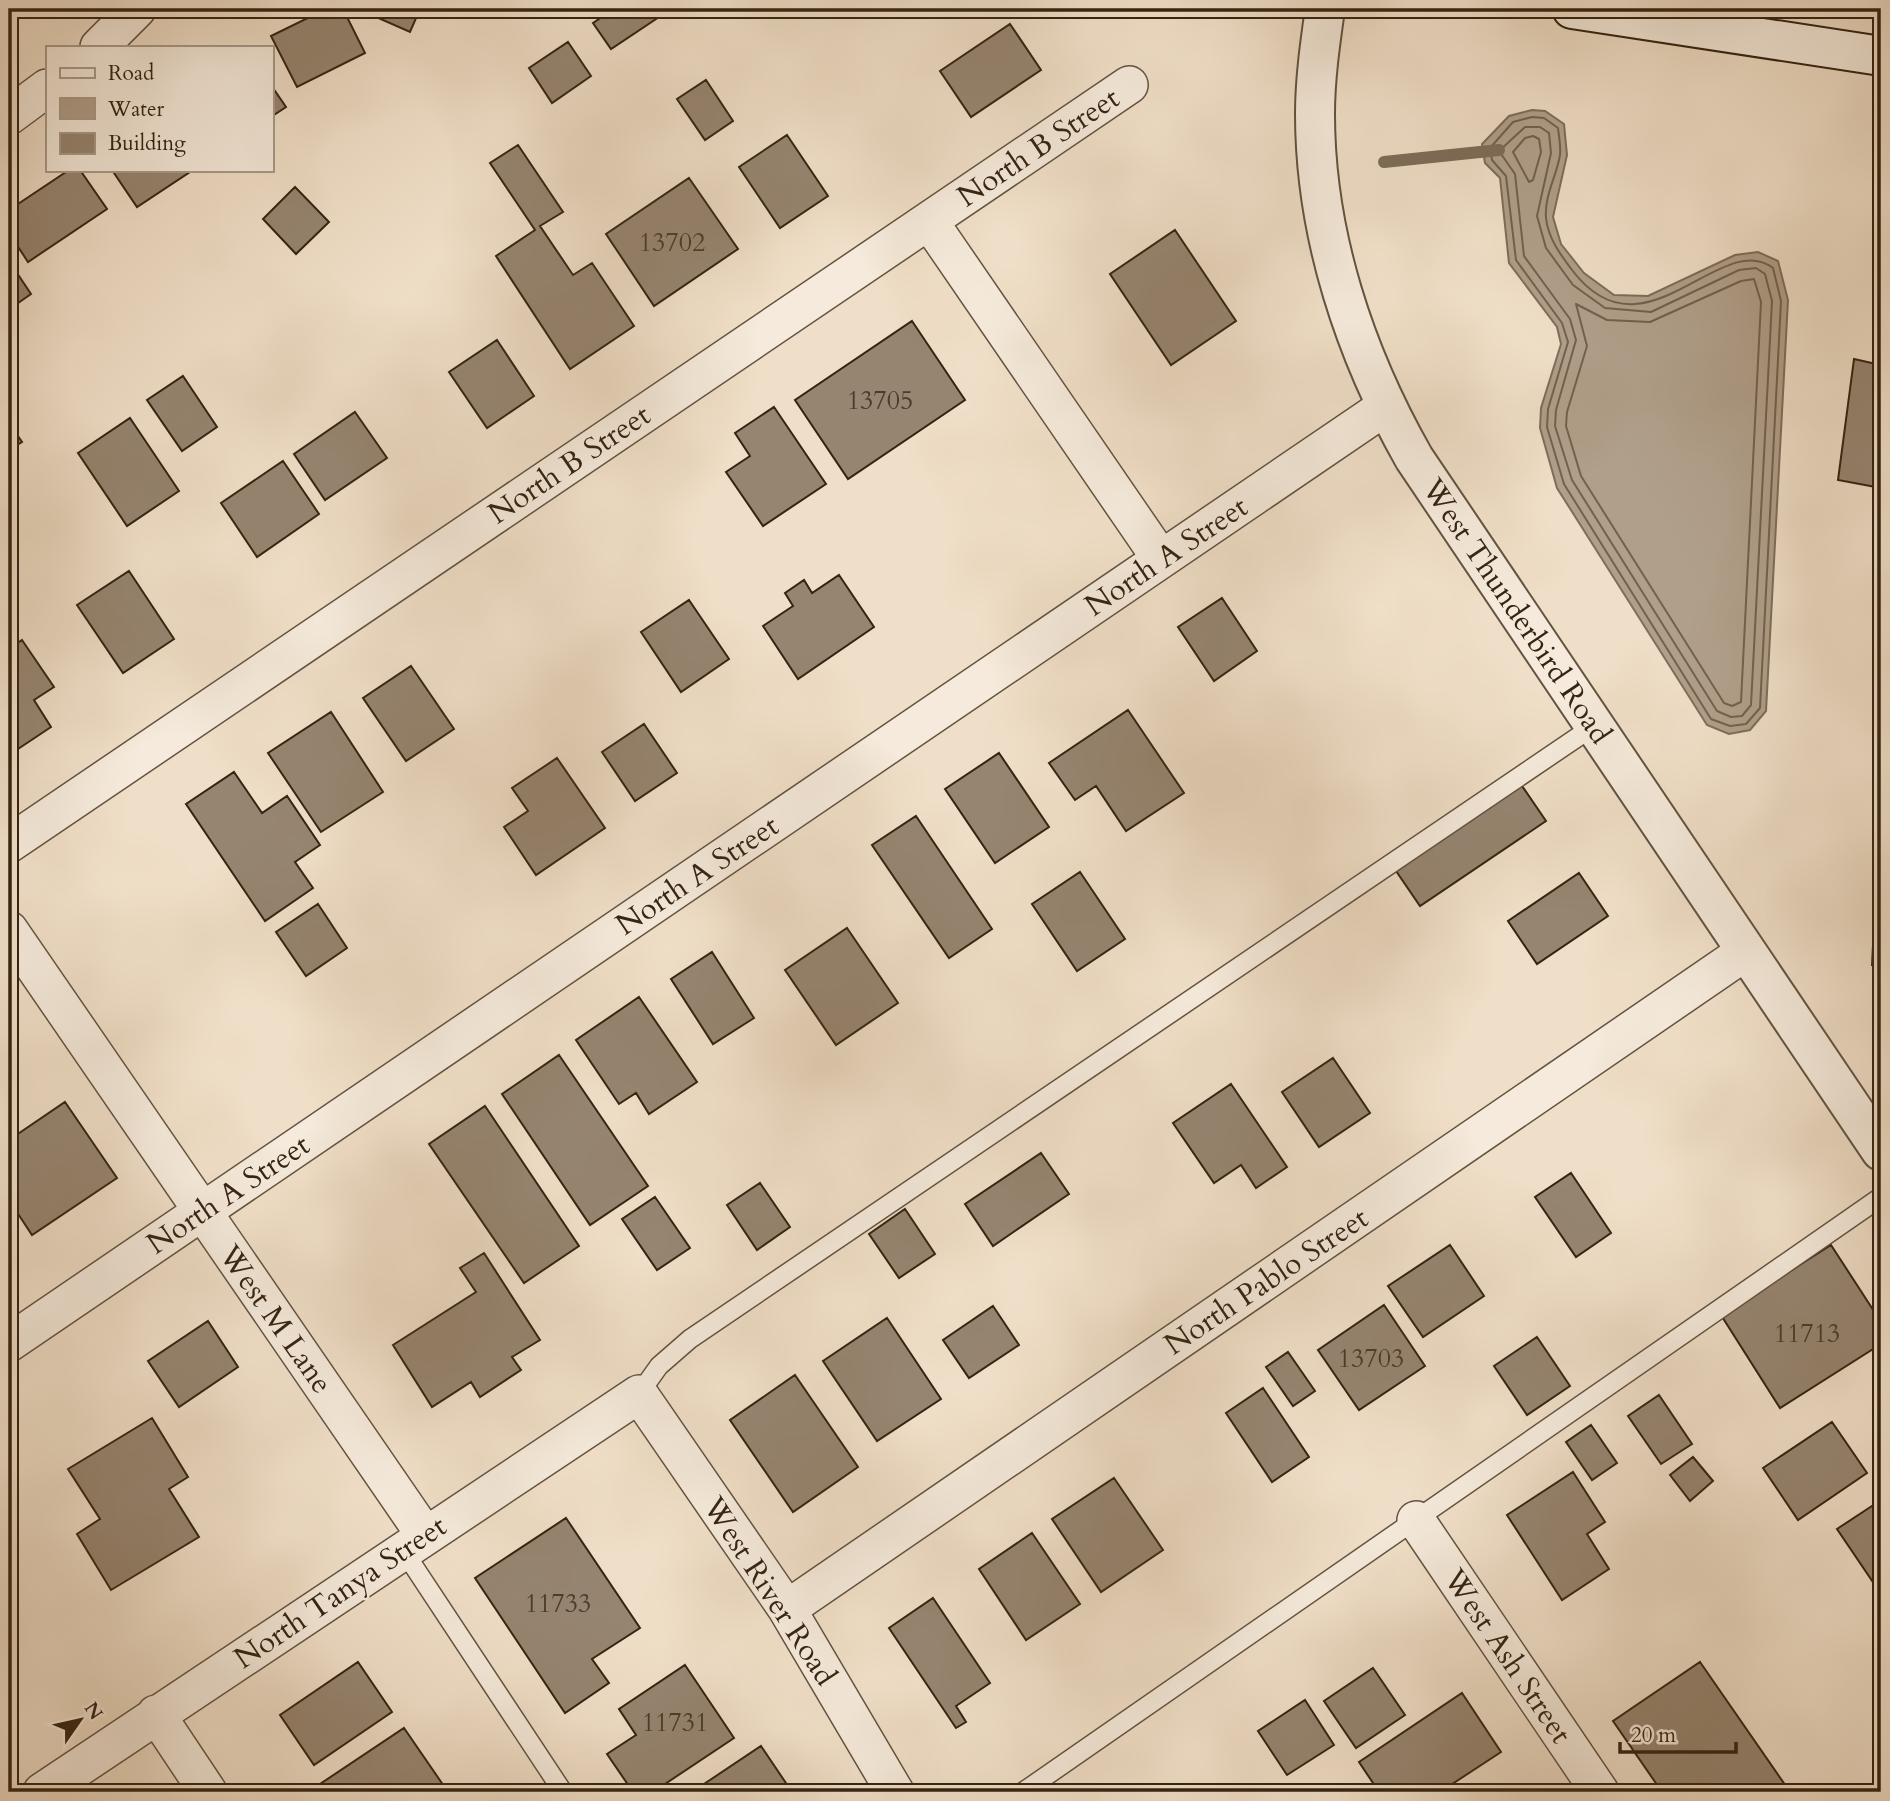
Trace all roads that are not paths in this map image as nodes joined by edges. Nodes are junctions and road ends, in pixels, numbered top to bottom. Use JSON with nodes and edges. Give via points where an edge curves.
{"nodes":[{"id":1,"x":137,"y":9,"type":"edge"},
{"id":2,"x":1325,"y":9,"type":"edge"},
{"id":3,"x":1572,"y":9,"type":"edge"},
{"id":4,"x":100,"y":46,"type":"edge"},
{"id":5,"x":1881,"y":56,"type":"edge"},
{"id":6,"x":1129,"y":85,"type":"dead end"},
{"id":7,"x":46,"y":89,"type":"edge"},
{"id":8,"x":9,"y":116,"type":"edge"},
{"id":9,"x":929,"y":221,"type":"junction"},
{"id":10,"x":1385,"y":407,"type":"junction"},
{"id":11,"x":1161,"y":559,"type":"junction"},
{"id":12,"x":1594,"y":726,"type":"junction"},
{"id":13,"x":9,"y":844,"type":"edge"},
{"id":14,"x":9,"y":930,"type":"edge"},
{"id":15,"x":1745,"y":952,"type":"junction"},
{"id":16,"x":1881,"y":1152,"type":"edge"},
{"id":17,"x":1881,"y":1197,"type":"edge"},
{"id":18,"x":202,"y":1212,"type":"junction"},
{"id":19,"x":9,"y":1343,"type":"edge"},
{"id":20,"x":639,"y":1394,"type":"junction"},
{"id":21,"x":1416,"y":1520,"type":"junction"},
{"id":22,"x":414,"y":1543,"type":"junction"},
{"id":23,"x":787,"y":1609,"type":"junction"},
{"id":24,"x":156,"y":1714,"type":"junction"},
{"id":25,"x":42,"y":1792,"type":"edge"},
{"id":26,"x":208,"y":1792,"type":"edge"},
{"id":27,"x":563,"y":1792,"type":"edge"},
{"id":28,"x":895,"y":1792,"type":"edge"},
{"id":29,"x":1023,"y":1792,"type":"edge"},
{"id":30,"x":1600,"y":1792,"type":"edge"}],
"edges":[{"from":1,"to":4,"type":"street"},
{"from":2,"to":10,"type":"street","name":"West Thunderbird Road","via":[[1315,114],[1326,228],[1344,300]]},
{"from":3,"to":5,"type":"street"},
{"from":6,"to":9,"type":"street","name":"North B Street"},
{"from":7,"to":8,"type":"street"},
{"from":9,"to":11,"type":"street"},
{"from":9,"to":13,"type":"street","name":"North B Street"},
{"from":10,"to":11,"type":"street","name":"North A Street"},
{"from":10,"to":12,"type":"street","name":"West Thunderbird Road","via":[[1414,458]]},
{"from":11,"to":18,"type":"street","name":"North A Street"},
{"from":12,"to":15,"type":"street","name":"West Thunderbird Road"},
{"from":12,"to":20,"type":"lane","via":[[690,1339],[659,1366]]},
{"from":14,"to":18,"type":"street","name":"West M Lane"},
{"from":15,"to":16,"type":"street","name":"West Thunderbird Road"},
{"from":15,"to":23,"type":"street","name":"North Pablo Street"},
{"from":17,"to":21,"type":"lane"},
{"from":18,"to":19,"type":"street","name":"North A Street"},
{"from":18,"to":22,"type":"street","name":"West M Lane"},
{"from":20,"to":22,"type":"street","name":"North Tanya Street"},
{"from":20,"to":23,"type":"street","name":"West River Road"},
{"from":21,"to":29,"type":"lane"},
{"from":21,"to":30,"type":"street","name":"West Ash Street"},
{"from":22,"to":24,"type":"street","name":"North Tanya Street"},
{"from":22,"to":27,"type":"lane"},
{"from":23,"to":28,"type":"street","name":"West River Road"},
{"from":24,"to":25,"type":"street","name":"North Tanya Street"},
{"from":24,"to":26,"type":"street"}]}
